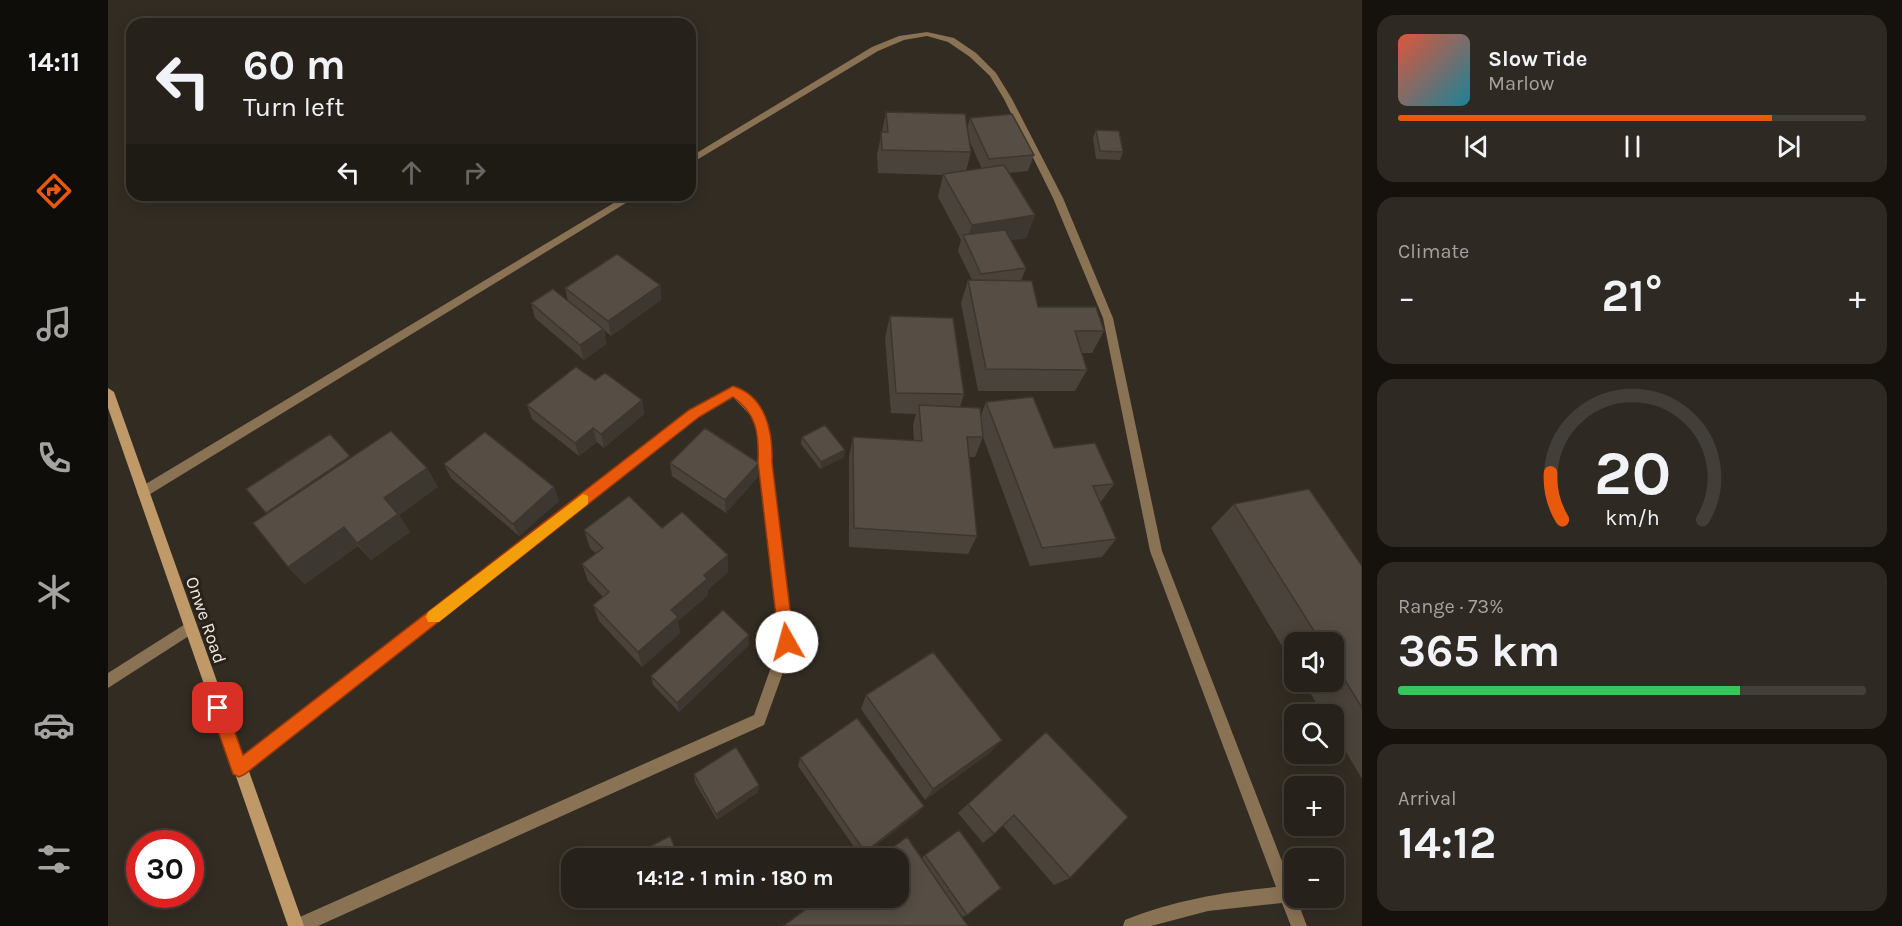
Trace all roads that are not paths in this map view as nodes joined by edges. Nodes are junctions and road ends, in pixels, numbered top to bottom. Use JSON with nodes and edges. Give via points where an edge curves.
{"nodes":[{"id":1,"x":696,"y":157,"type":"edge"},
{"id":2,"x":623,"y":201,"type":"edge"},
{"id":3,"x":108,"y":392,"type":"edge"},
{"id":4,"x":143,"y":492,"type":"junction"},
{"id":5,"x":189,"y":627,"type":"junction"},
{"id":6,"x":108,"y":681,"type":"edge"},
{"id":7,"x":239,"y":768,"type":"junction"},
{"id":8,"x":1284,"y":884,"type":"edge"},
{"id":9,"x":1284,"y":894,"type":"edge"},
{"id":10,"x":1293,"y":908,"type":"edge"},
{"id":11,"x":297,"y":926,"type":"edge"},
{"id":12,"x":1131,"y":926,"type":"edge"},
{"id":13,"x":1299,"y":926,"type":"edge"}],
"edges":[{"from":1,"to":8,"type":"street","via":[[875,49],[902,38],[927,34],[951,40],[993,75],[1058,198],[1108,318],[1156,551]]},
{"from":2,"to":4,"type":"street"},
{"from":3,"to":4,"type":"main road","name":"Onwe Road"},
{"from":4,"to":5,"type":"main road","name":"Onwe Road"},
{"from":5,"to":6,"type":"street"},
{"from":5,"to":7,"type":"main road","name":"Onwe Road"},
{"from":7,"to":11,"type":"main road","name":"Onwe Road"},
{"from":7,"to":11,"type":"street","via":[[694,414],[733,391],[746,399],[760,418],[766,439],[765,462],[787,642],[759,720]]},
{"from":9,"to":12,"type":"street","via":[[1206,902]]},
{"from":10,"to":13,"type":"street"}]}
